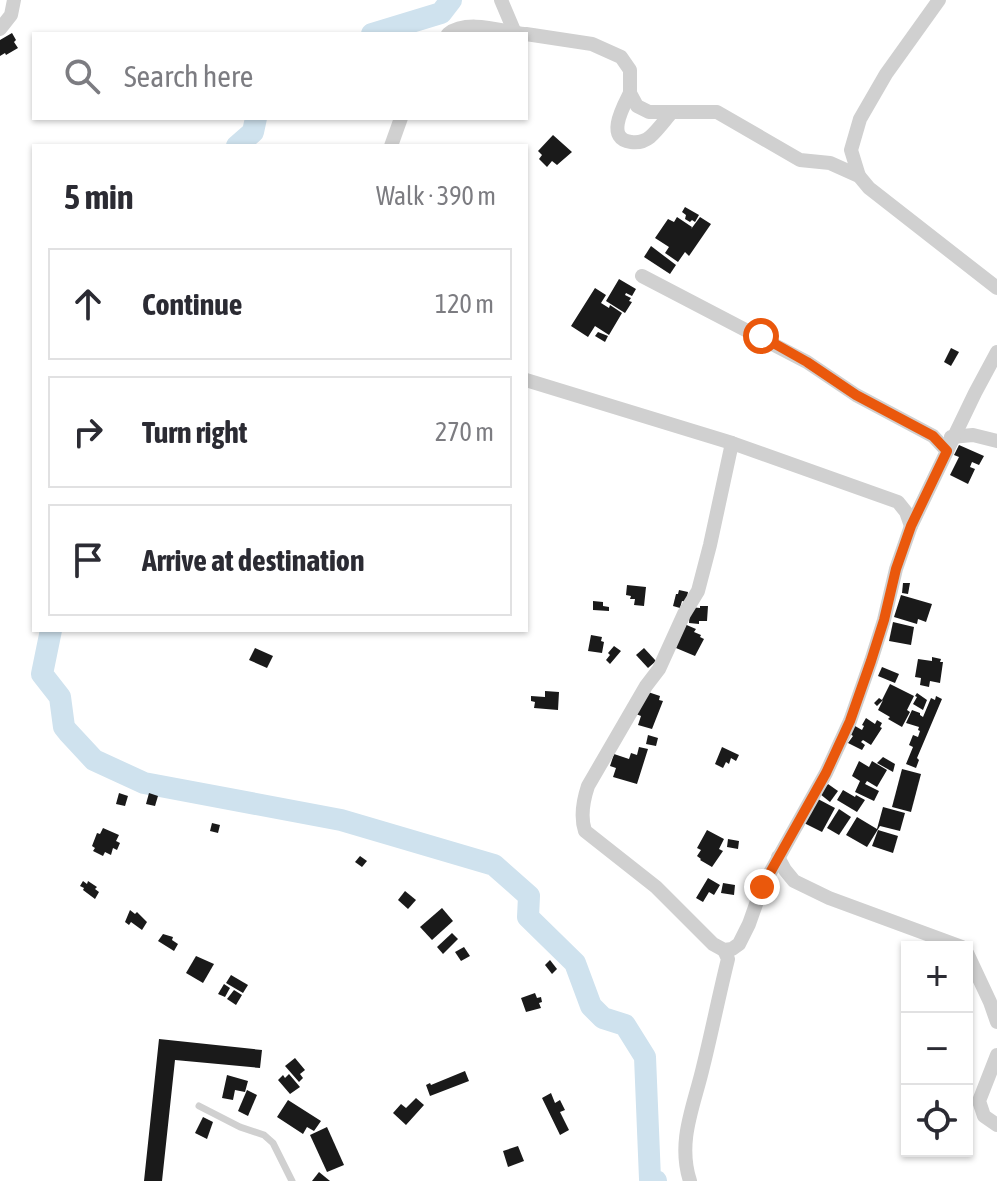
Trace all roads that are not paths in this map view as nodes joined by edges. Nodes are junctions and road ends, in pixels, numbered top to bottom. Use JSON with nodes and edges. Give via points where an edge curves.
{"nodes":[{"id":1,"x":14,"y":0,"type":"edge"},
{"id":2,"x":501,"y":0,"type":"edge"},
{"id":3,"x":939,"y":0,"type":"edge"},
{"id":4,"x":0,"y":29,"type":"edge"},
{"id":5,"x":451,"y":32,"type":"edge"},
{"id":6,"x":509,"y":32,"type":"edge"},
{"id":7,"x":521,"y":32,"type":"edge"},
{"id":8,"x":528,"y":35,"type":"edge"},
{"id":9,"x":630,"y":93,"type":"junction"},
{"id":10,"x":672,"y":112,"type":"junction"},
{"id":11,"x":400,"y":120,"type":"edge"},
{"id":12,"x":392,"y":144,"type":"edge"},
{"id":13,"x":859,"y":176,"type":"junction"},
{"id":14,"x":642,"y":276,"type":"dead end"},
{"id":15,"x":997,"y":288,"type":"edge"},
{"id":16,"x":997,"y":352,"type":"edge"},
{"id":17,"x":528,"y":381,"type":"edge"},
{"id":18,"x":997,"y":441,"type":"edge"},
{"id":19,"x":732,"y":443,"type":"junction"},
{"id":20,"x":951,"y":444,"type":"junction"},
{"id":21,"x":911,"y":526,"type":"junction"},
{"id":22,"x":778,"y":857,"type":"junction"},
{"id":23,"x":946,"y":941,"type":"edge"},
{"id":24,"x":724,"y":950,"type":"junction"},
{"id":25,"x":973,"y":966,"type":"edge"},
{"id":26,"x":997,"y":1022,"type":"edge"},
{"id":27,"x":996,"y":1060,"type":"edge"},
{"id":28,"x":199,"y":1106,"type":"dead end"},
{"id":29,"x":997,"y":1125,"type":"edge"},
{"id":30,"x":292,"y":1181,"type":"edge"},
{"id":31,"x":690,"y":1181,"type":"edge"}],
"edges":[{"from":1,"to":4,"type":"street"},
{"from":2,"to":7,"type":"street"},
{"from":3,"to":13,"type":"street","via":[[860,119],[851,150]]},
{"from":5,"to":6,"type":"street","via":[[475,27]]},
{"from":8,"to":9,"type":"street","via":[[592,44],[621,57],[630,70]]},
{"from":9,"to":10,"type":"street","via":[[637,106],[649,112]]},
{"from":9,"to":10,"type":"street","via":[[617,126],[623,140],[648,139]]},
{"from":10,"to":13,"type":"street","via":[[717,112],[800,160],[830,163]]},
{"from":11,"to":12,"type":"street"},
{"from":13,"to":15,"type":"street"},
{"from":14,"to":20,"type":"street"},
{"from":16,"to":20,"type":"street"},
{"from":17,"to":19,"type":"street"},
{"from":18,"to":20,"type":"street","via":[[973,435]]},
{"from":19,"to":21,"type":"street","via":[[898,502]]},
{"from":19,"to":24,"type":"street","via":[[698,591],[659,669],[588,786],[582,823]]},
{"from":20,"to":21,"type":"street"},
{"from":21,"to":22,"type":"street","via":[[850,721]]},
{"from":22,"to":23,"type":"street","via":[[794,881]]},
{"from":22,"to":24,"type":"street","via":[[739,944]]},
{"from":24,"to":31,"type":"street","via":[[728,959],[688,1117],[684,1146]]},
{"from":25,"to":26,"type":"street"},
{"from":27,"to":29,"type":"street","via":[[979,1101],[984,1116]]},
{"from":28,"to":30,"type":"lane","via":[[264,1135]]}]}
